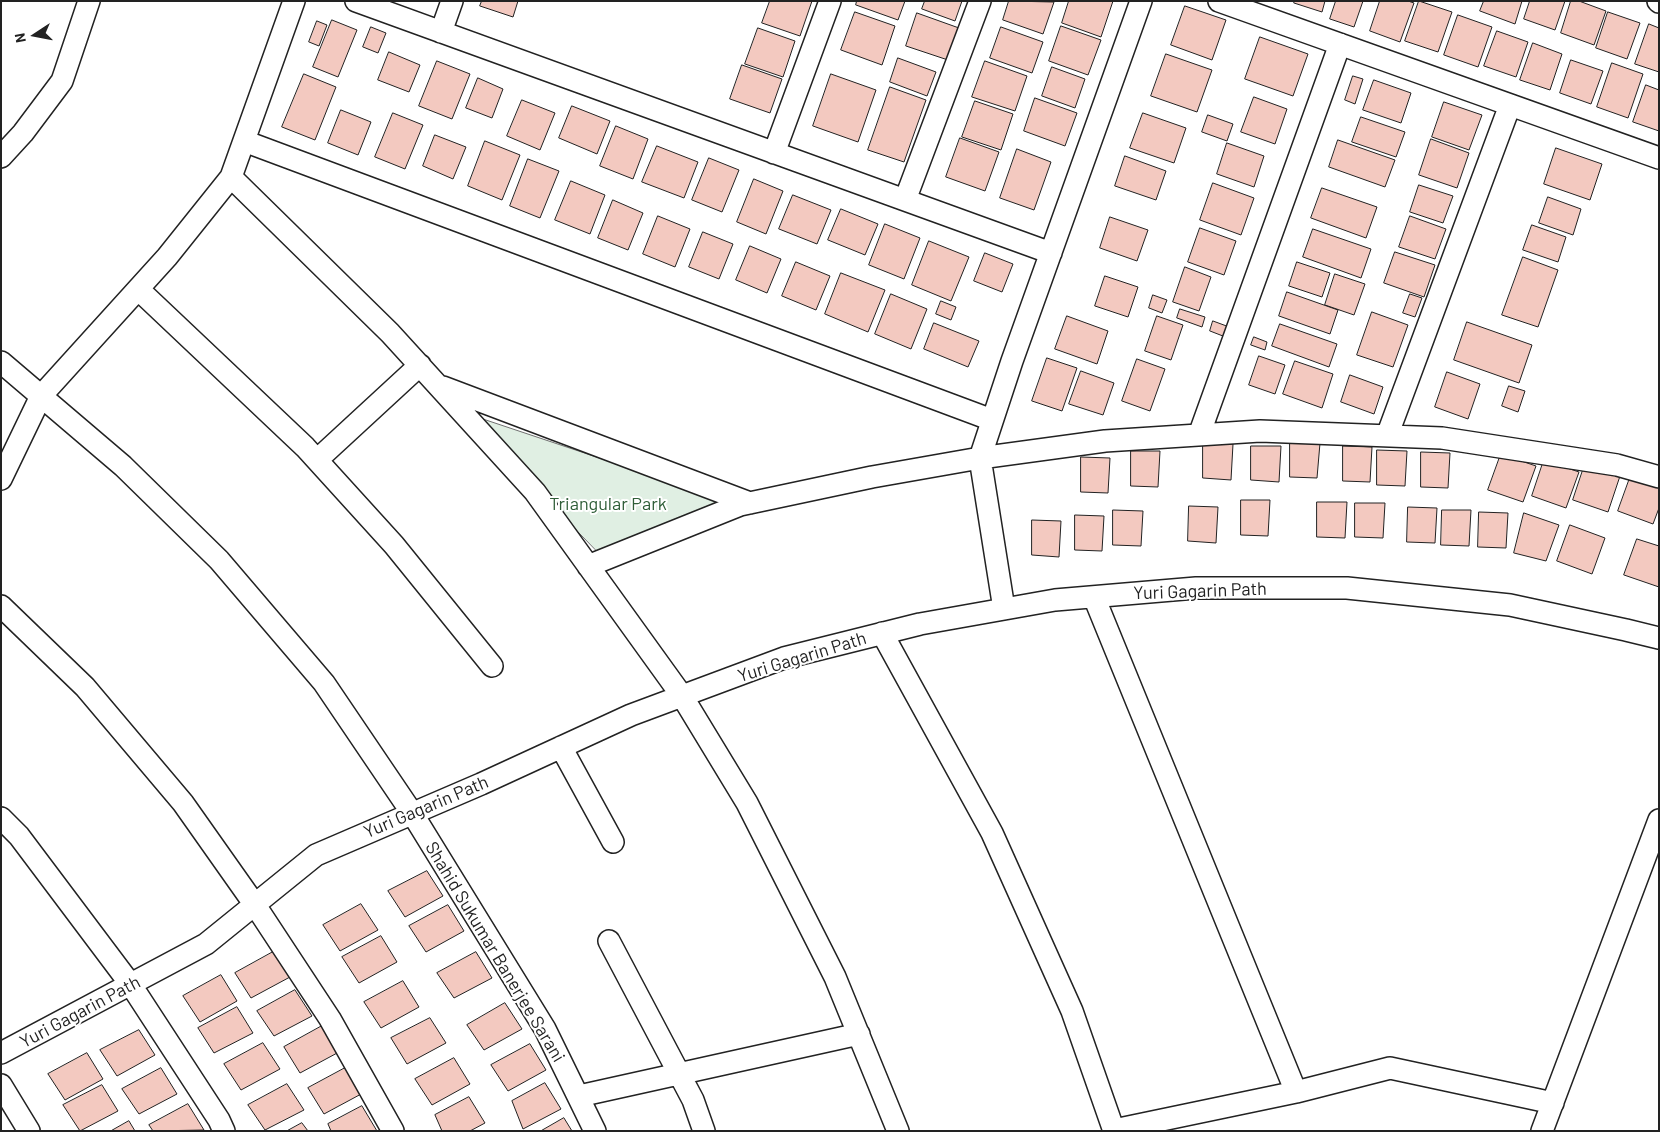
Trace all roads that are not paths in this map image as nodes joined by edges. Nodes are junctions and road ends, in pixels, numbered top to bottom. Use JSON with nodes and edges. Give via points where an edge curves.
{"nodes":[{"id":1,"x":89,"y":1,"type":"edge"},
{"id":2,"x":294,"y":1,"type":"edge"},
{"id":3,"x":356,"y":1,"type":"edge"},
{"id":4,"x":452,"y":1,"type":"edge"},
{"id":5,"x":830,"y":1,"type":"edge"},
{"id":6,"x":980,"y":1,"type":"edge"},
{"id":7,"x":1141,"y":1,"type":"edge"},
{"id":8,"x":1219,"y":1,"type":"edge"},
{"id":9,"x":441,"y":32,"type":"junction"},
{"id":10,"x":1340,"y":44,"type":"junction"},
{"id":11,"x":1510,"y":105,"type":"junction"},
{"id":12,"x":244,"y":141,"type":"junction"},
{"id":13,"x":774,"y":153,"type":"junction"},
{"id":14,"x":2,"y":154,"type":"edge"},
{"id":15,"x":1659,"y":158,"type":"edge"},
{"id":16,"x":231,"y":177,"type":"junction"},
{"id":17,"x":905,"y":200,"type":"junction"},
{"id":18,"x":1051,"y":253,"type":"junction"},
{"id":19,"x":138,"y":289,"type":"junction"},
{"id":20,"x":1,"y":362,"type":"edge"},
{"id":21,"x":420,"y":365,"type":"junction"},
{"id":22,"x":438,"y":386,"type":"junction"},
{"id":23,"x":41,"y":396,"type":"junction"},
{"id":24,"x":992,"y":420,"type":"junction"},
{"id":25,"x":1199,"y":435,"type":"junction"},
{"id":26,"x":1387,"y":436,"type":"junction"},
{"id":27,"x":980,"y":458,"type":"junction"},
{"id":28,"x":317,"y":460,"type":"junction"},
{"id":29,"x":1659,"y":477,"type":"edge"},
{"id":30,"x":1,"y":479,"type":"edge"},
{"id":31,"x":750,"y":503,"type":"junction"},
{"id":32,"x":588,"y":566,"type":"junction"},
{"id":33,"x":1094,"y":597,"type":"junction"},
{"id":34,"x":1,"y":606,"type":"edge"},
{"id":35,"x":1004,"y":609,"type":"junction"},
{"id":36,"x":882,"y":633,"type":"junction"},
{"id":37,"x":1659,"y":638,"type":"edge"},
{"id":38,"x":492,"y":666,"type":"dead end"},
{"id":39,"x":682,"y":696,"type":"junction"},
{"id":40,"x":561,"y":747,"type":"junction"},
{"id":41,"x":412,"y":813,"type":"junction"},
{"id":42,"x":1,"y":818,"type":"edge"},
{"id":43,"x":1659,"y":820,"type":"edge"},
{"id":44,"x":613,"y":842,"type":"dead end"},
{"id":45,"x":255,"y":905,"type":"junction"},
{"id":46,"x":609,"y":941,"type":"dead end"},
{"id":47,"x":131,"y":985,"type":"junction"},
{"id":48,"x":858,"y":1034,"type":"junction"},
{"id":49,"x":1,"y":1054,"type":"edge"},
{"id":50,"x":679,"y":1074,"type":"junction"},
{"id":51,"x":1,"y":1085,"type":"edge"},
{"id":52,"x":1296,"y":1092,"type":"junction"},
{"id":53,"x":579,"y":1096,"type":"junction"},
{"id":54,"x":1553,"y":1103,"type":"junction"},
{"id":55,"x":1114,"y":1130,"type":"edge"},
{"id":56,"x":29,"y":1131,"type":"edge"},
{"id":57,"x":224,"y":1131,"type":"edge"},
{"id":58,"x":393,"y":1131,"type":"edge"},
{"id":59,"x":595,"y":1131,"type":"edge"},
{"id":60,"x":704,"y":1131,"type":"edge"},
{"id":61,"x":898,"y":1131,"type":"edge"},
{"id":62,"x":1542,"y":1131,"type":"edge"}],
"edges":[{"from":1,"to":14,"type":"street","via":[[62,81],[24,133]]},
{"from":2,"to":12,"type":"street"},
{"from":3,"to":9,"type":"street"},
{"from":4,"to":9,"type":"street"},
{"from":5,"to":13,"type":"street"},
{"from":6,"to":17,"type":"street"},
{"from":7,"to":18,"type":"street"},
{"from":8,"to":10,"type":"street"},
{"from":9,"to":13,"type":"street"},
{"from":10,"to":11,"type":"street"},
{"from":10,"to":25,"type":"street"},
{"from":11,"to":15,"type":"street"},
{"from":11,"to":26,"type":"street"},
{"from":12,"to":16,"type":"street"},
{"from":12,"to":24,"type":"street"},
{"from":13,"to":17,"type":"street"},
{"from":16,"to":19,"type":"street"},
{"from":16,"to":21,"type":"street"},
{"from":17,"to":18,"type":"street"},
{"from":18,"to":24,"type":"street"},
{"from":19,"to":23,"type":"street"},
{"from":19,"to":28,"type":"street"},
{"from":20,"to":23,"type":"street","name":"Shahid Sukumar Banerjee Sarani"},
{"from":21,"to":22,"type":"street"},
{"from":21,"to":28,"type":"street"},
{"from":22,"to":31,"type":"street"},
{"from":22,"to":32,"type":"street","via":[[535,492]]},
{"from":23,"to":30,"type":"street"},
{"from":23,"to":41,"type":"street","name":"Shahid Sukumar Banerjee Sarani","via":[[123,466],[219,560],[324,683]]},
{"from":24,"to":27,"type":"street"},
{"from":25,"to":26,"type":"street","via":[[1260,431]]},
{"from":25,"to":27,"type":"street","via":[[1105,441]]},
{"from":26,"to":29,"type":"street","via":[[1442,438],[1617,465]]},
{"from":27,"to":31,"type":"street"},
{"from":27,"to":35,"type":"street"},
{"from":28,"to":38,"type":"street","via":[[394,545]]},
{"from":31,"to":32,"type":"street"},
{"from":32,"to":39,"type":"street"},
{"from":33,"to":35,"type":"street","name":"Yuri Gagarin Path"},
{"from":33,"to":37,"type":"street","name":"Yuri Gagarin Path","via":[[1196,588],[1347,588],[1510,605]]},
{"from":33,"to":52,"type":"street"},
{"from":34,"to":45,"type":"street","via":[[85,687],[183,802]]},
{"from":35,"to":36,"type":"street","name":"Yuri Gagarin Path"},
{"from":36,"to":39,"type":"street","name":"Yuri Gagarin Path","via":[[784,658]]},
{"from":36,"to":55,"type":"street","via":[[992,834],[1072,1011]]},
{"from":39,"to":40,"type":"street","name":"Yuri Gagarin Path"},
{"from":39,"to":48,"type":"street","via":[[747,804],[835,977]]},
{"from":40,"to":41,"type":"street","name":"Yuri Gagarin Path"},
{"from":40,"to":44,"type":"street"},
{"from":41,"to":45,"type":"street","name":"Yuri Gagarin Path","via":[[316,855]]},
{"from":41,"to":53,"type":"street","name":"Shahid Sukumar Banerjee Sarani","via":[[545,1029]]},
{"from":42,"to":47,"type":"street","via":[[19,836]]},
{"from":43,"to":54,"type":"street"},
{"from":45,"to":47,"type":"street","name":"Yuri Gagarin Path","via":[[206,944]]},
{"from":45,"to":58,"type":"street","via":[[330,1019]]},
{"from":46,"to":50,"type":"street"},
{"from":47,"to":49,"type":"street","name":"Yuri Gagarin Path"},
{"from":47,"to":57,"type":"street"},
{"from":48,"to":50,"type":"street"},
{"from":48,"to":61,"type":"street"},
{"from":50,"to":53,"type":"street"},
{"from":50,"to":60,"type":"street"},
{"from":51,"to":56,"type":"street"},
{"from":52,"to":54,"type":"street","via":[[1390,1068]]},
{"from":52,"to":55,"type":"street"},
{"from":53,"to":59,"type":"street","name":"Shahid Sukumar Banerjee Sarani"},
{"from":54,"to":62,"type":"street"}]}
